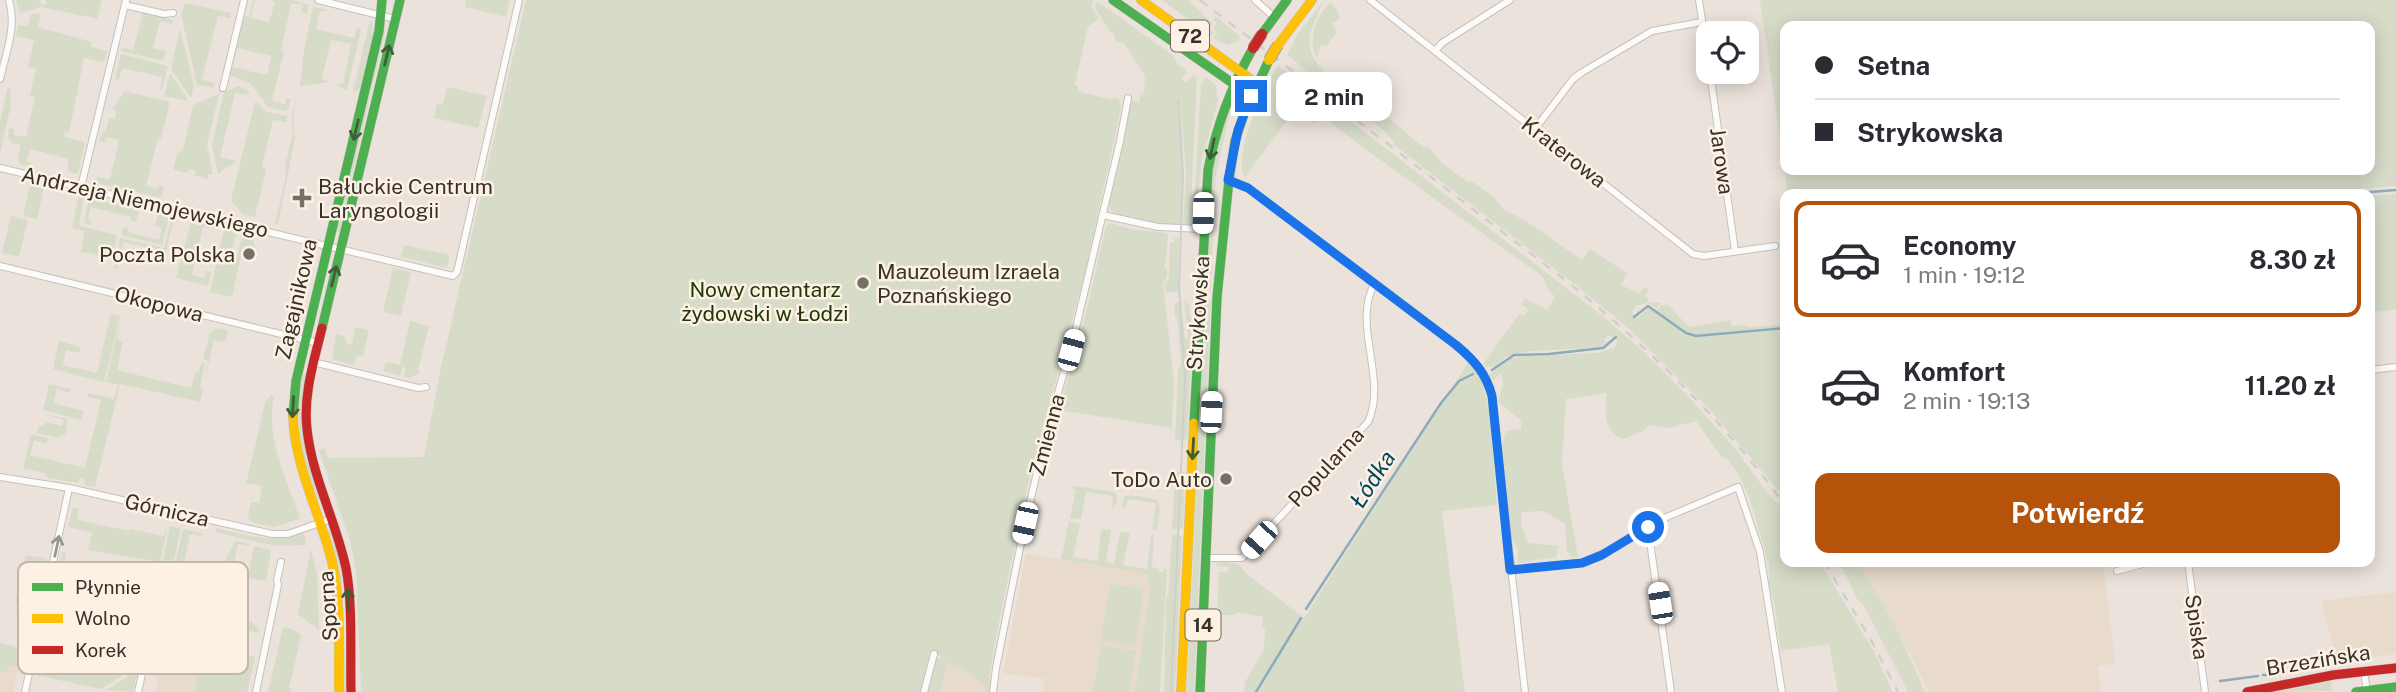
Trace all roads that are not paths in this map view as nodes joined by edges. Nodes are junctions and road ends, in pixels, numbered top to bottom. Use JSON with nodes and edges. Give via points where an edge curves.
{"nodes":[{"id":1,"x":9,"y":0,"type":"edge"},
{"id":2,"x":244,"y":0,"type":"edge"},
{"id":3,"x":318,"y":0,"type":"edge"},
{"id":4,"x":382,"y":0,"type":"edge"},
{"id":5,"x":400,"y":0,"type":"edge"},
{"id":6,"x":519,"y":0,"type":"edge"},
{"id":7,"x":1113,"y":0,"type":"edge"},
{"id":8,"x":1141,"y":0,"type":"edge"},
{"id":9,"x":1255,"y":0,"type":"edge"},
{"id":10,"x":1287,"y":0,"type":"edge"},
{"id":11,"x":1312,"y":0,"type":"edge"},
{"id":12,"x":1370,"y":0,"type":"edge"},
{"id":13,"x":1510,"y":0,"type":"edge"},
{"id":14,"x":1699,"y":0,"type":"edge"},
{"id":15,"x":126,"y":2,"type":"edge"},
{"id":16,"x":173,"y":12,"type":"dead end"},
{"id":17,"x":380,"y":16,"type":"junction"},
{"id":18,"x":1274,"y":16,"type":"junction"},
{"id":19,"x":395,"y":19,"type":"junction"},
{"id":20,"x":1702,"y":21,"type":"edge"},
{"id":21,"x":1696,"y":23,"type":"edge"},
{"id":22,"x":1435,"y":51,"type":"junction"},
{"id":23,"x":1239,"y":72,"type":"junction"},
{"id":24,"x":0,"y":79,"type":"edge"},
{"id":25,"x":1256,"y":83,"type":"junction"},
{"id":26,"x":1233,"y":84,"type":"junction"},
{"id":27,"x":1712,"y":84,"type":"edge"},
{"id":28,"x":223,"y":88,"type":"dead end"},
{"id":29,"x":1251,"y":96,"type":"junction"},
{"id":30,"x":1128,"y":98,"type":"dead end"},
{"id":31,"x":1535,"y":129,"type":"junction"},
{"id":32,"x":0,"y":167,"type":"edge"},
{"id":33,"x":1228,"y":180,"type":"junction"},
{"id":34,"x":81,"y":187,"type":"junction"},
{"id":35,"x":1103,"y":215,"type":"junction"},
{"id":36,"x":1203,"y":229,"type":"junction"},
{"id":37,"x":328,"y":246,"type":"junction"},
{"id":38,"x":1775,"y":246,"type":"dead end"},
{"id":39,"x":340,"y":249,"type":"junction"},
{"id":40,"x":1735,"y":251,"type":"junction"},
{"id":41,"x":0,"y":266,"type":"edge"},
{"id":42,"x":1374,"y":284,"type":"junction"},
{"id":43,"x":306,"y":340,"type":"junction"},
{"id":44,"x":318,"y":342,"type":"junction"},
{"id":45,"x":313,"y":362,"type":"junction"},
{"id":46,"x":2396,"y":367,"type":"edge"},
{"id":47,"x":2375,"y":369,"type":"edge"},
{"id":48,"x":426,"y":387,"type":"dead end"},
{"id":49,"x":0,"y":477,"type":"edge"},
{"id":50,"x":69,"y":488,"type":"junction"},
{"id":51,"x":331,"y":519,"type":"junction"},
{"id":52,"x":320,"y":523,"type":"junction"},
{"id":53,"x":1648,"y":527,"type":"junction"},
{"id":54,"x":1205,"y":558,"type":"junction"},
{"id":55,"x":53,"y":562,"type":"edge"},
{"id":56,"x":281,"y":562,"type":"dead end"},
{"id":57,"x":2132,"y":567,"type":"edge"},
{"id":58,"x":2189,"y":567,"type":"edge"},
{"id":59,"x":1510,"y":570,"type":"junction"},
{"id":60,"x":2117,"y":571,"type":"dead end"},
{"id":61,"x":934,"y":654,"type":"dead end"},
{"id":62,"x":2396,"y":668,"type":"edge"},
{"id":63,"x":2364,"y":671,"type":"junction"},
{"id":64,"x":29,"y":674,"type":"edge"},
{"id":65,"x":142,"y":674,"type":"edge"},
{"id":66,"x":2396,"y":687,"type":"edge"},
{"id":67,"x":2363,"y":691,"type":"edge"},
{"id":68,"x":25,"y":692,"type":"edge"},
{"id":69,"x":138,"y":692,"type":"edge"},
{"id":70,"x":256,"y":692,"type":"edge"},
{"id":71,"x":339,"y":692,"type":"edge"},
{"id":72,"x":351,"y":692,"type":"edge"},
{"id":73,"x":924,"y":692,"type":"edge"},
{"id":74,"x":993,"y":692,"type":"edge"},
{"id":75,"x":1181,"y":692,"type":"edge"},
{"id":76,"x":1200,"y":692,"type":"edge"},
{"id":77,"x":1525,"y":692,"type":"edge"},
{"id":78,"x":1671,"y":692,"type":"edge"},
{"id":79,"x":1782,"y":692,"type":"edge"},
{"id":80,"x":2205,"y":692,"type":"edge"},
{"id":81,"x":2247,"y":692,"type":"edge"}],
"edges":[{"from":1,"to":24,"type":"street","via":[[12,26]]},
{"from":2,"to":28,"type":"street"},
{"from":3,"to":17,"type":"street"},
{"from":4,"to":17,"type":"main road","name":"Zagajnikowa"},
{"from":5,"to":19,"type":"main road","name":"Zagajnikowa"},
{"from":6,"to":39,"type":"street","name":"Andrzeja Niemojewskiego","via":[[457,272],[453,276]]},
{"from":7,"to":26,"type":"main road","number":"72"},
{"from":8,"to":23,"type":"main road","number":"72"},
{"from":9,"to":18,"type":"street"},
{"from":10,"to":18,"type":"main road","name":"Strykowska","number":"14"},
{"from":11,"to":25,"type":"main road","name":"Strykowska","number":"14","bridge":true},
{"from":12,"to":22,"type":"street","name":"Kraterowa"},
{"from":13,"to":22,"type":"street"},
{"from":14,"to":20,"type":"street"},
{"from":15,"to":16,"type":"street","via":[[164,14]]},
{"from":15,"to":34,"type":"street"},
{"from":17,"to":19,"type":"street"},
{"from":17,"to":37,"type":"main road","name":"Zagajnikowa","one_way":true},
{"from":18,"to":23,"type":"main road","name":"Strykowska","number":"14","bridge":true},
{"from":39,"to":19,"type":"main road","name":"Zagajnikowa","one_way":true},
{"from":21,"to":31,"type":"street","via":[[1652,31],[1581,73]]},
{"from":22,"to":31,"type":"street","name":"Kraterowa"},
{"from":23,"to":25,"type":"main road","number":"72"},
{"from":23,"to":26,"type":"main road","name":"Strykowska","number":"14"},
{"from":25,"to":29,"type":"main road","name":"Strykowska","number":"14"},
{"from":26,"to":29,"type":"main road"},
{"from":26,"to":36,"type":"main road","name":"Strykowska","number":"14","one_way":true,"via":[[1211,149]]},
{"from":27,"to":40,"type":"street","name":"Jarowa"},
{"from":29,"to":33,"type":"main road","name":"Strykowska","number":"14","via":[[1238,130]]},
{"from":30,"to":35,"type":"street","name":"Zmienna"},
{"from":31,"to":40,"type":"street","name":"Kraterowa","via":[[1693,254]]},
{"from":32,"to":34,"type":"street","name":"Andrzeja Niemojewskiego"},
{"from":33,"to":42,"type":"street","via":[[1248,188]]},
{"from":33,"to":54,"type":"main road","name":"Strykowska","number":"14","via":[[1217,299]]},
{"from":34,"to":37,"type":"street","name":"Andrzeja Niemojewskiego"},
{"from":35,"to":36,"type":"street","via":[[1158,227]]},
{"from":35,"to":74,"type":"street","name":"Zmienna","via":[[1025,523]]},
{"from":36,"to":75,"type":"main road","name":"Strykowska","number":"14","one_way":true},
{"from":37,"to":39,"type":"street","name":"Andrzeja Niemojewskiego"},
{"from":37,"to":43,"type":"main road","name":"Zagajnikowa"},
{"from":38,"to":40,"type":"street","name":"Kraterowa"},
{"from":44,"to":39,"type":"main road","name":"Zagajnikowa","one_way":true},
{"from":41,"to":43,"type":"street","name":"Okopowa"},
{"from":42,"to":54,"type":"street","name":"Popularna","via":[[1367,302],[1374,403],[1368,422],[1242,558]]},
{"from":42,"to":59,"type":"street","via":[[1470,357],[1485,375],[1492,396]]},
{"from":43,"to":44,"type":"street","name":"Okopowa"},
{"from":43,"to":52,"type":"main road","name":"Zagajnikowa","one_way":true,"via":[[294,394],[293,431],[299,465]]},
{"from":44,"to":45,"type":"main road","name":"Zagajnikowa"},
{"from":45,"to":48,"type":"street"},
{"from":45,"to":51,"type":"main road","name":"Zagajnikowa","via":[[305,430]]},
{"from":46,"to":47,"type":"street"},
{"from":49,"to":50,"type":"street","name":"Górnicza"},
{"from":50,"to":52,"type":"street","name":"Górnicza","via":[[272,534]]},
{"from":55,"to":50,"type":"street","one_way":true},
{"from":51,"to":52,"type":"street","name":"Górnicza"},
{"from":72,"to":51,"type":"main road","name":"Sporna","one_way":true,"via":[[346,570]]},
{"from":52,"to":71,"type":"main road","name":"Sporna","via":[[335,581]]},
{"from":53,"to":59,"type":"street","via":[[1582,563]]},
{"from":53,"to":78,"type":"street"},
{"from":53,"to":79,"type":"street","via":[[1738,487],[1760,552]]},
{"from":54,"to":76,"type":"main road","name":"Strykowska","number":"14"},
{"from":56,"to":70,"type":"street"},
{"from":57,"to":60,"type":"street"},
{"from":58,"to":80,"type":"street","name":"Spiska"},
{"from":59,"to":77,"type":"street"},
{"from":61,"to":73,"type":"street"},
{"from":62,"to":63,"type":"main road","name":"Brzezińska"},
{"from":63,"to":67,"type":"street"},
{"from":63,"to":81,"type":"main road","name":"Brzezińska"},
{"from":68,"to":64,"type":"street","one_way":true},
{"from":65,"to":69,"type":"street"},
{"from":66,"to":67,"type":"main road","name":"Brzezińska"}]}
